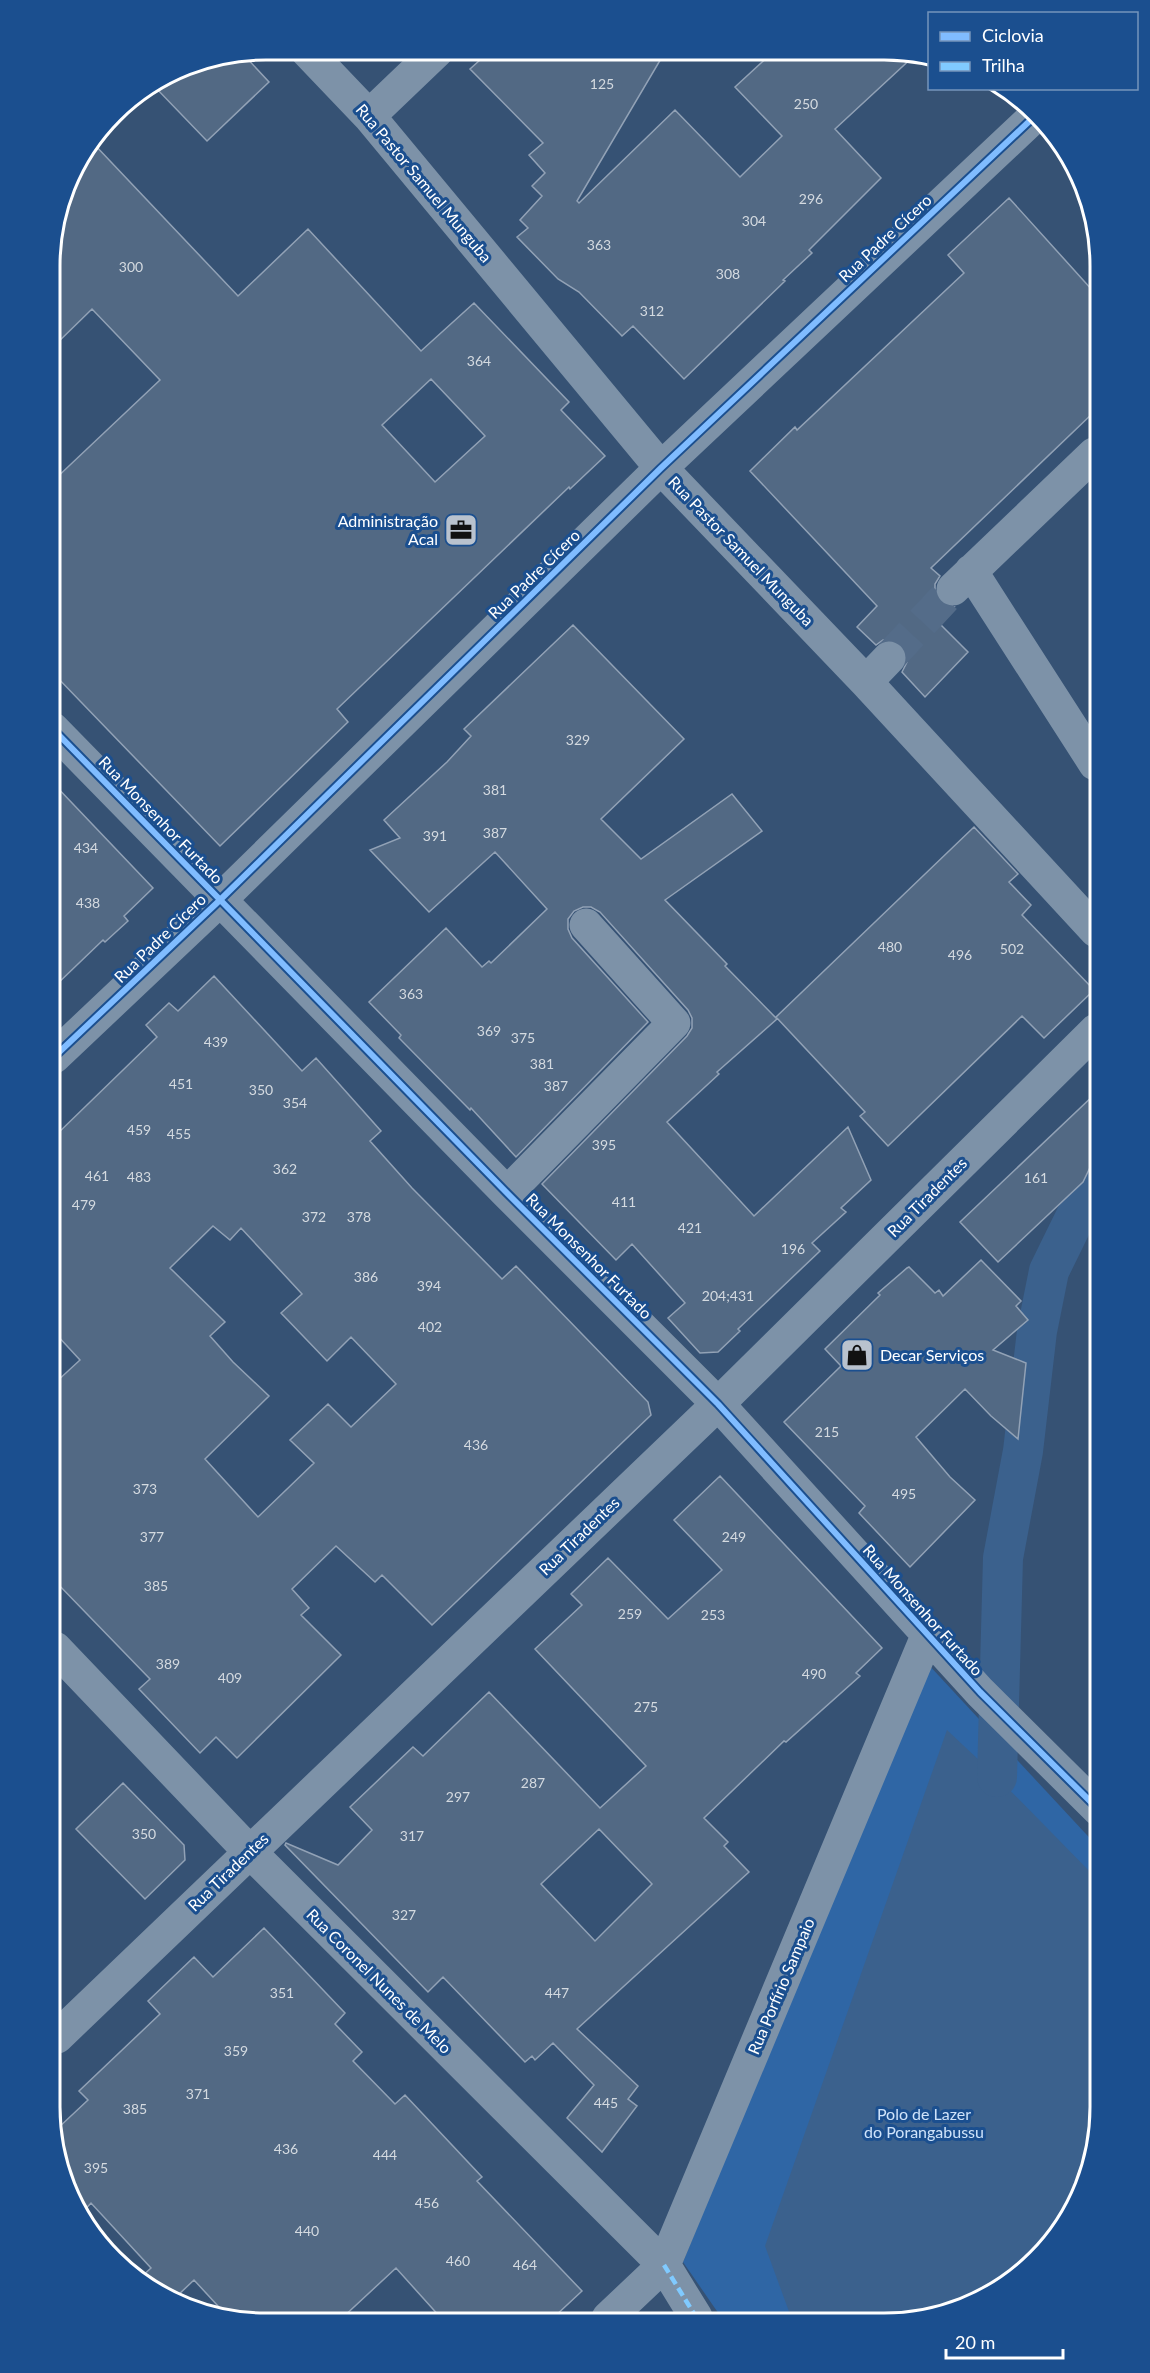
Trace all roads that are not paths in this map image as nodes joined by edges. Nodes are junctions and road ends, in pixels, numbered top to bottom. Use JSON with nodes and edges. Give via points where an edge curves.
{"nodes":[{"id":1,"x":316,"y":60,"type":"edge"},
{"id":2,"x":428,"y":60,"type":"edge"},
{"id":3,"x":369,"y":116,"type":"junction"},
{"id":4,"x":1030,"y":120,"type":"edge"},
{"id":5,"x":1090,"y":458,"type":"edge"},
{"id":6,"x":661,"y":468,"type":"junction"},
{"id":7,"x":889,"y":658,"type":"tunnel mouth"},
{"id":8,"x":866,"y":682,"type":"junction"},
{"id":9,"x":60,"y":736,"type":"edge"},
{"id":10,"x":1090,"y":757,"type":"edge"},
{"id":11,"x":220,"y":900,"type":"junction"},
{"id":12,"x":586,"y":925,"type":"dead end"},
{"id":13,"x":1090,"y":925,"type":"edge"},
{"id":14,"x":1090,"y":1036,"type":"edge"},
{"id":15,"x":60,"y":1051,"type":"edge"},
{"id":16,"x":507,"y":1193,"type":"junction"},
{"id":17,"x":718,"y":1404,"type":"junction"},
{"id":18,"x":927,"y":1636,"type":"junction"},
{"id":19,"x":60,"y":1652,"type":"edge"},
{"id":20,"x":1090,"y":1801,"type":"edge"},
{"id":21,"x":249,"y":1851,"type":"junction"},
{"id":22,"x":60,"y":2034,"type":"edge"},
{"id":23,"x":664,"y":2265,"type":"junction"},
{"id":24,"x":613,"y":2313,"type":"edge"},
{"id":25,"x":694,"y":2313,"type":"edge"}],
"edges":[{"from":1,"to":3,"type":"street","name":"Rua Pastor Samuel Munguba"},
{"from":2,"to":3,"type":"street"},
{"from":3,"to":6,"type":"street","name":"Rua Pastor Samuel Munguba"},
{"from":4,"to":6,"type":"street","name":"Rua Padre Cícero"},
{"from":5,"to":10,"type":"street","via":[[962,580]]},
{"from":6,"to":8,"type":"street","name":"Rua Pastor Samuel Munguba"},
{"from":6,"to":11,"type":"street","name":"Rua Padre Cícero"},
{"from":7,"to":8,"type":"street"},
{"from":8,"to":13,"type":"street","name":"Rua Pastor Samuel Munguba"},
{"from":9,"to":11,"type":"street","name":"Rua Monsenhor Furtado"},
{"from":11,"to":15,"type":"street","name":"Rua Padre Cícero"},
{"from":11,"to":16,"type":"street","name":"Rua Monsenhor Furtado"},
{"from":12,"to":16,"type":"street","via":[[674,1023]]},
{"from":14,"to":17,"type":"street","name":"Rua Tiradentes"},
{"from":16,"to":17,"type":"street","name":"Rua Monsenhor Furtado"},
{"from":17,"to":18,"type":"street","name":"Rua Monsenhor Furtado"},
{"from":17,"to":21,"type":"street","name":"Rua Tiradentes"},
{"from":18,"to":20,"type":"street","name":"Rua Monsenhor Furtado"},
{"from":18,"to":23,"type":"street","name":"Rua Porfírio Sampaio"},
{"from":19,"to":21,"type":"street","name":"Rua Coronel Nunes de Melo"},
{"from":21,"to":22,"type":"street","name":"Rua Tiradentes"},
{"from":21,"to":23,"type":"street","name":"Rua Coronel Nunes de Melo"},
{"from":23,"to":24,"type":"street","name":"Rua Porfírio Sampaio"},
{"from":23,"to":25,"type":"street","name":"Rua Coronel Nunes de Melo"}]}
